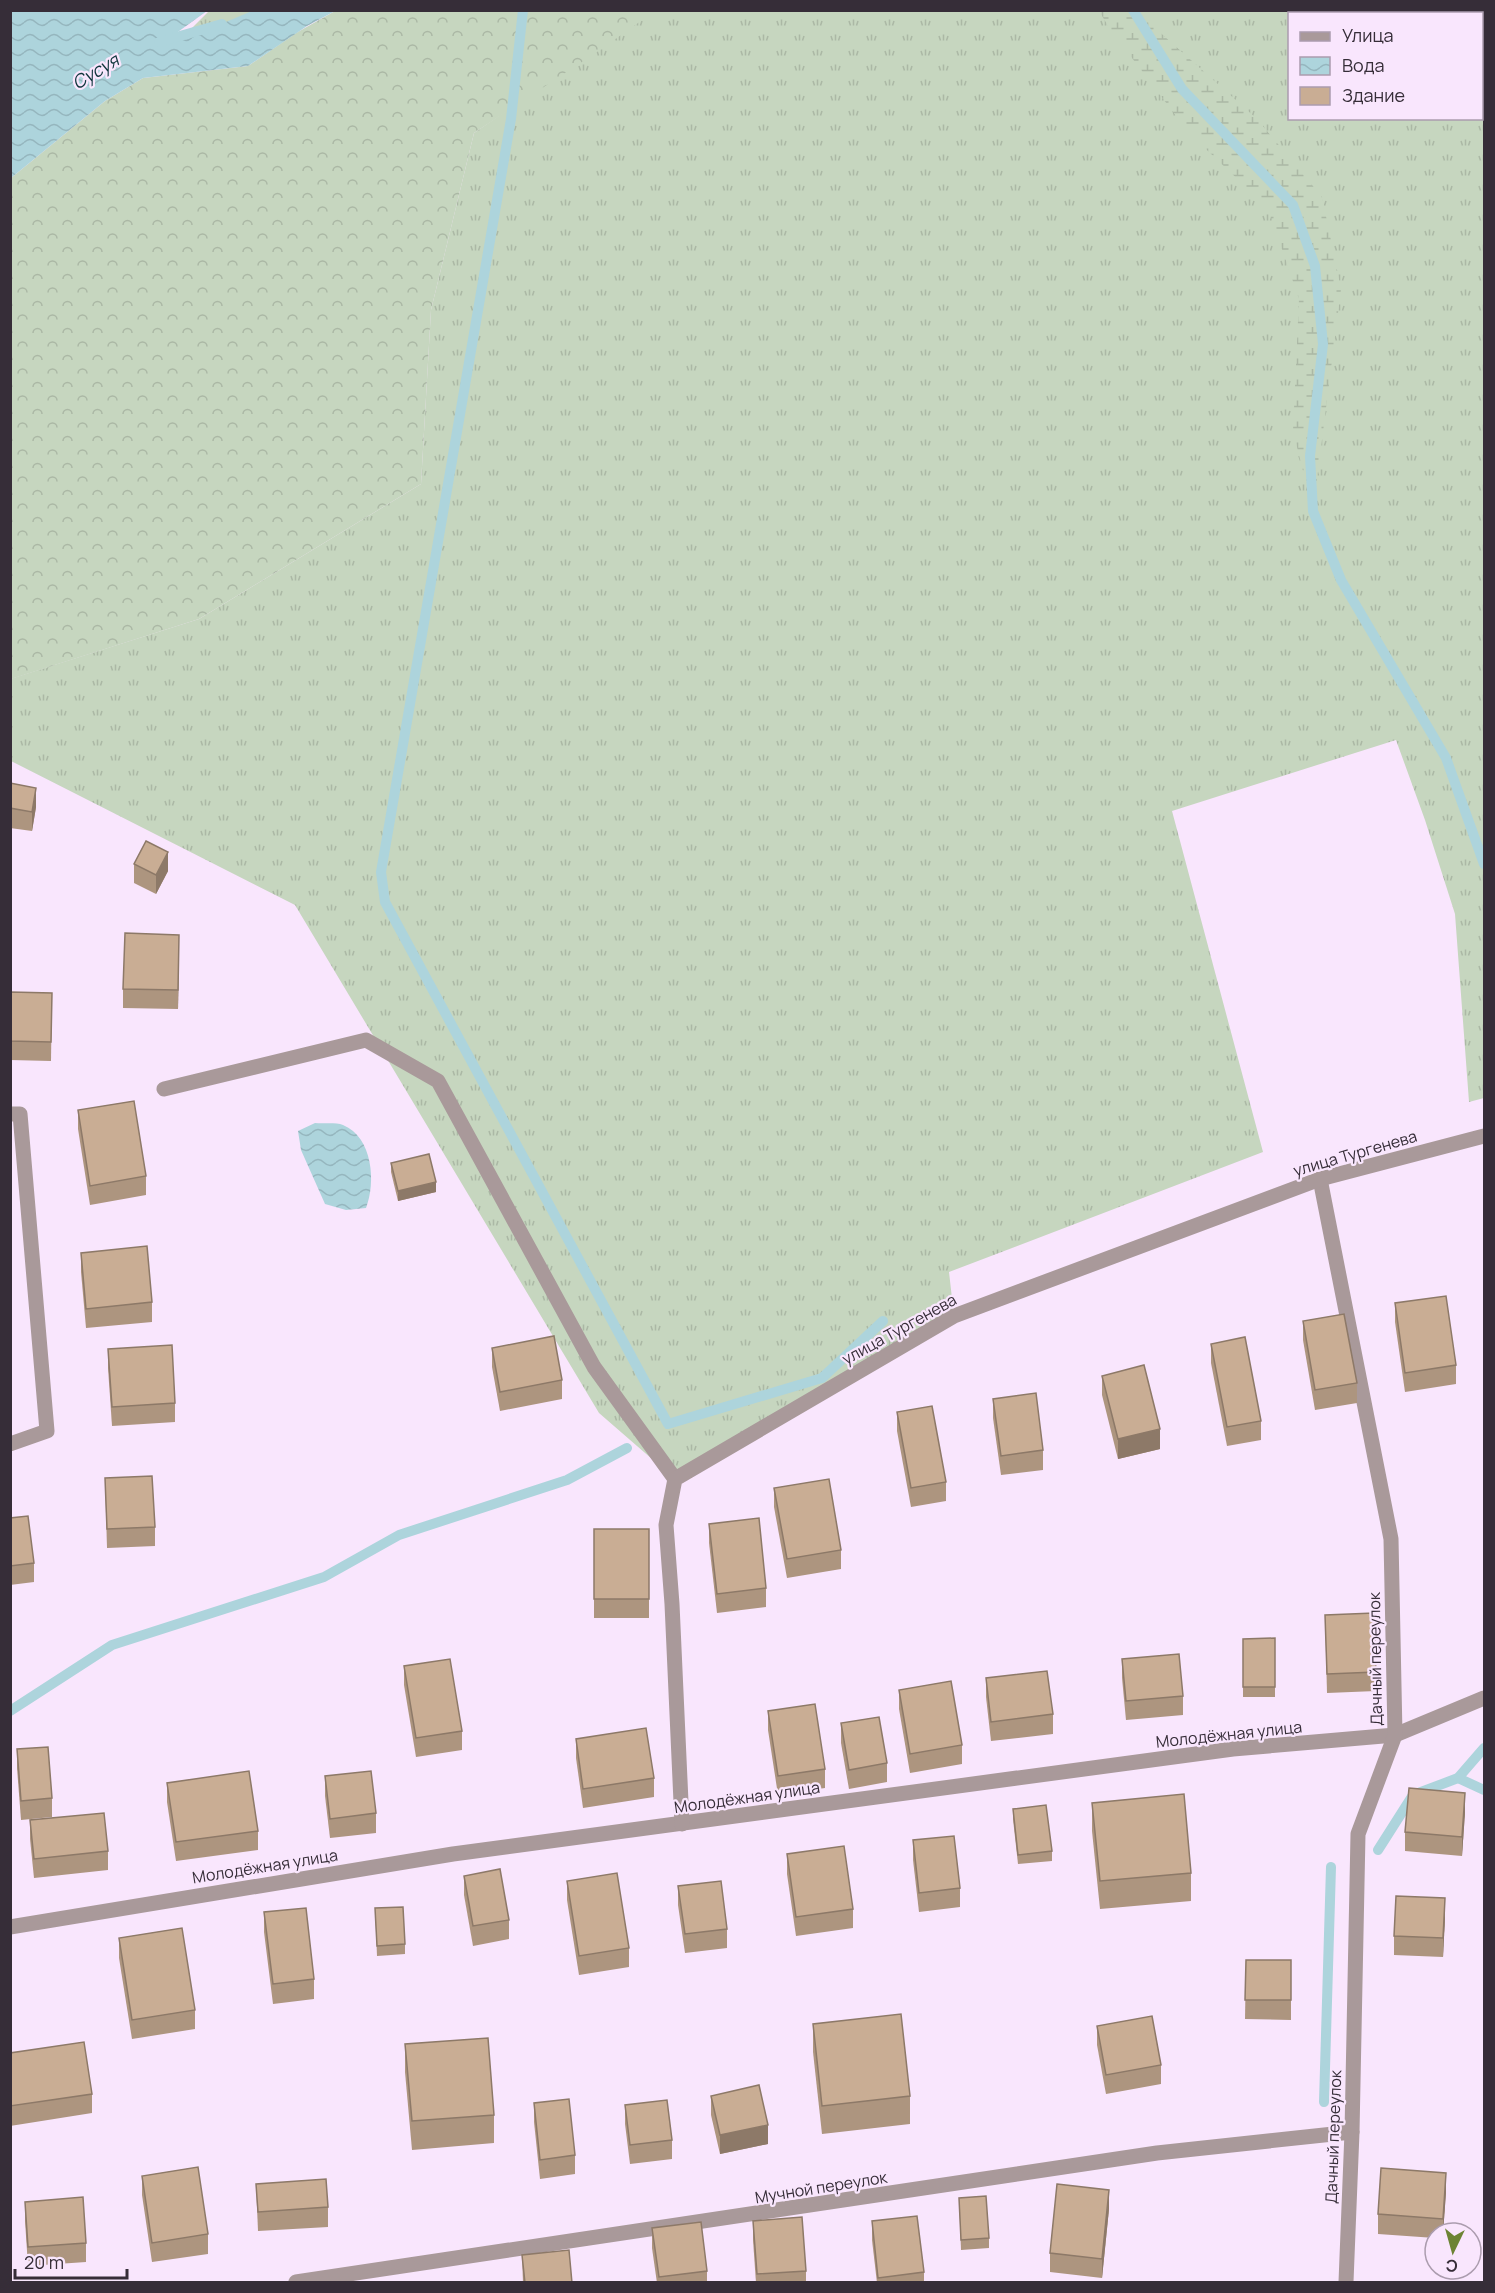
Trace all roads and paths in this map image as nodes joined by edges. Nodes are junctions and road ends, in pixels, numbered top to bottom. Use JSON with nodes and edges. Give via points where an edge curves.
{"nodes":[{"id":1,"x":164,"y":1089,"type":"dead end"},
{"id":2,"x":15,"y":1114,"type":"edge"},
{"id":3,"x":1485,"y":1137,"type":"edge"},
{"id":4,"x":1320,"y":1179,"type":"junction"},
{"id":5,"x":10,"y":1443,"type":"edge"},
{"id":6,"x":675,"y":1479,"type":"junction"},
{"id":7,"x":1485,"y":1698,"type":"edge"},
{"id":8,"x":1395,"y":1735,"type":"junction"},
{"id":9,"x":682,"y":1824,"type":"junction"},
{"id":10,"x":10,"y":1926,"type":"edge"},
{"id":11,"x":1352,"y":2132,"type":"junction"},
{"id":12,"x":296,"y":2283,"type":"edge"},
{"id":13,"x":1346,"y":2283,"type":"edge"}],
"edges":[{"from":1,"to":6,"type":"street","via":[[366,1040],[438,1081],[594,1367]]},
{"from":2,"to":5,"type":"street","via":[[47,1431]]},
{"from":3,"to":4,"type":"street","name":"улица Тургенева"},
{"from":4,"to":6,"type":"street","name":"улица Тургенева","via":[[954,1316]]},
{"from":4,"to":8,"type":"street","name":"Дачный переулок","via":[[1391,1539]]},
{"from":6,"to":9,"type":"street","via":[[666,1525]]},
{"from":7,"to":8,"type":"street","name":"Молодёжная улица"},
{"from":8,"to":9,"type":"street","name":"Молодёжная улица","via":[[1233,1749]]},
{"from":8,"to":11,"type":"street","name":"Дачный переулок","via":[[1358,1834]]},
{"from":9,"to":10,"type":"street","name":"Молодёжная улица","via":[[453,1854]]},
{"from":11,"to":12,"type":"street","name":"Мучной переулок","via":[[1145,2155]]},
{"from":11,"to":13,"type":"street","name":"Дачный переулок"}]}
